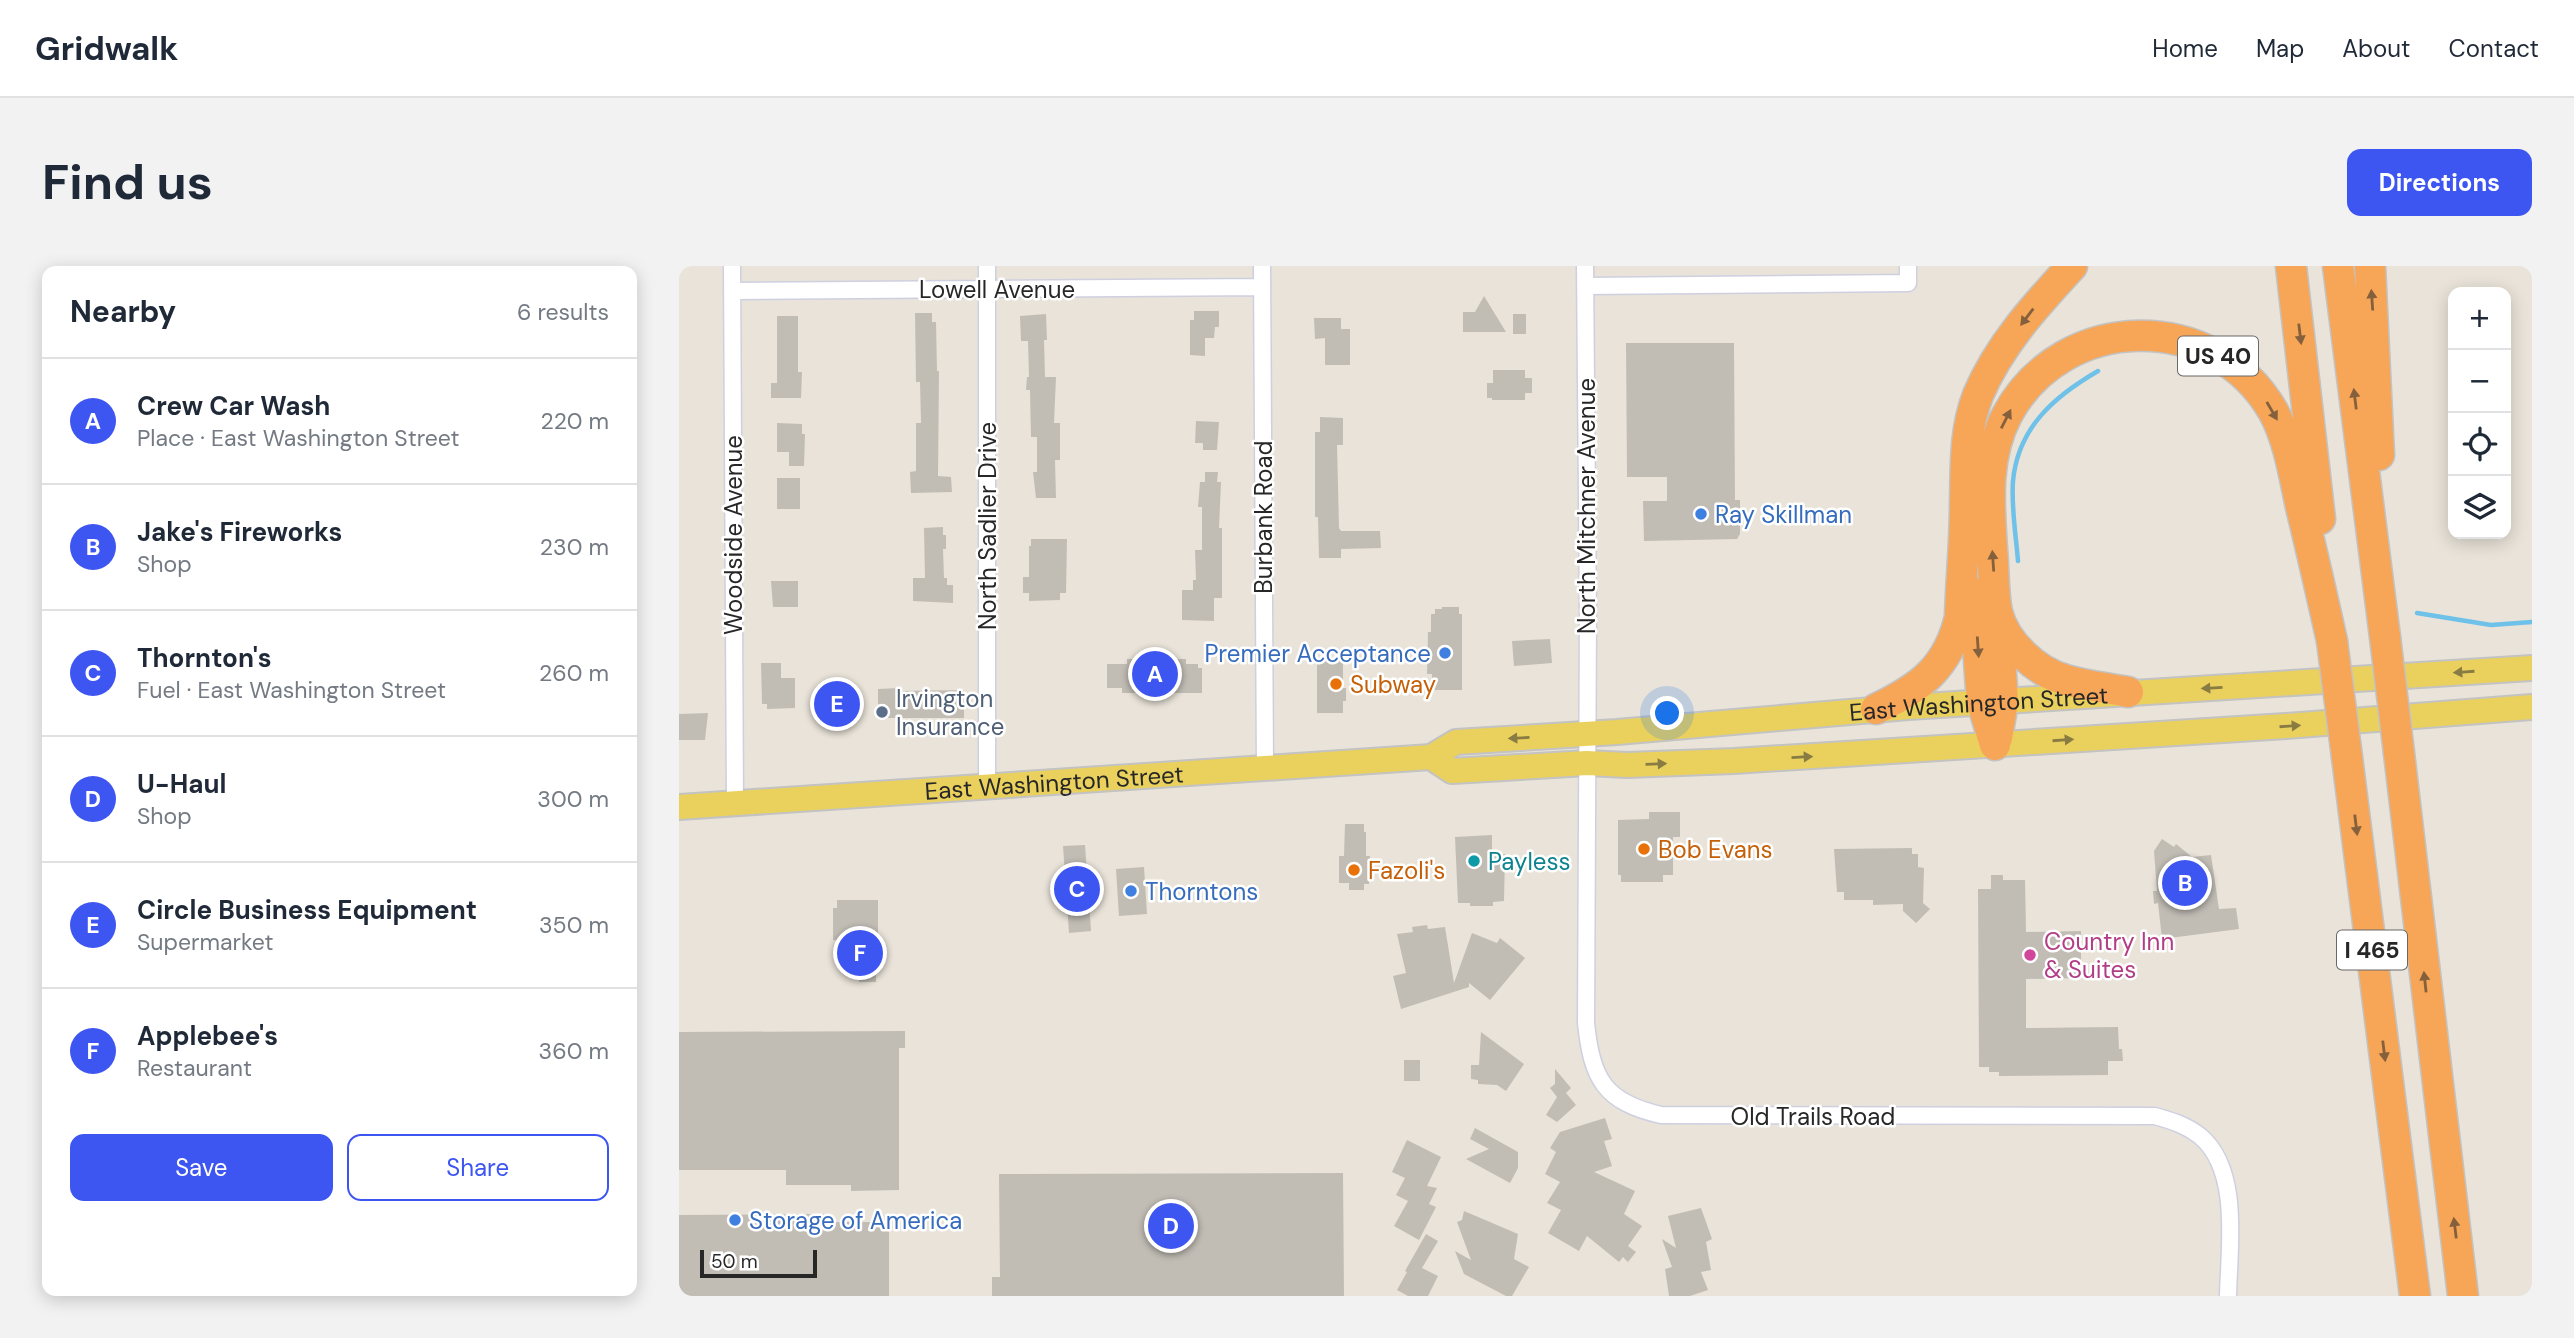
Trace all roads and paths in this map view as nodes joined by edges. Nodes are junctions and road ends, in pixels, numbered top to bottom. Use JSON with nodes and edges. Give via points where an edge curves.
{"nodes":[{"id":1,"x":732,"y":266,"type":"edge"},
{"id":2,"x":987,"y":266,"type":"edge"},
{"id":3,"x":1262,"y":266,"type":"edge"},
{"id":4,"x":1585,"y":266,"type":"edge"},
{"id":5,"x":1908,"y":266,"type":"edge"},
{"id":6,"x":2071,"y":266,"type":"edge"},
{"id":7,"x":2291,"y":266,"type":"edge"},
{"id":8,"x":2338,"y":266,"type":"edge"},
{"id":9,"x":2370,"y":266,"type":"edge"},
{"id":10,"x":1585,"y":286,"type":"junction"},
{"id":11,"x":1262,"y":287,"type":"junction"},
{"id":12,"x":987,"y":289,"type":"junction"},
{"id":13,"x":732,"y":291,"type":"junction"},
{"id":14,"x":1965,"y":506,"type":"junction"},
{"id":15,"x":1997,"y":610,"type":"junction"},
{"id":16,"x":2385,"y":637,"type":"junction"},
{"id":17,"x":2332,"y":641,"type":"junction"},
{"id":18,"x":2532,"y":668,"type":"edge"},
{"id":19,"x":2128,"y":692,"type":"junction"},
{"id":20,"x":1993,"y":702,"type":"junction"},
{"id":21,"x":2532,"y":707,"type":"edge"},
{"id":22,"x":1875,"y":709,"type":"junction"},
{"id":23,"x":1995,"y":745,"type":"junction"},
{"id":24,"x":1587,"y":748,"type":"junction"},
{"id":25,"x":1265,"y":768,"type":"junction"},
{"id":26,"x":987,"y":786,"type":"junction"},
{"id":27,"x":735,"y":803,"type":"junction"},
{"id":28,"x":679,"y":807,"type":"edge"},
{"id":29,"x":2228,"y":1296,"type":"edge"},
{"id":30,"x":2415,"y":1296,"type":"edge"},
{"id":31,"x":2463,"y":1296,"type":"edge"}],
"edges":[{"from":1,"to":13,"type":"street","name":"Woodside Avenue"},
{"from":2,"to":12,"type":"street","name":"North Sadlier Drive"},
{"from":3,"to":11,"type":"street","name":"Burbank Road"},
{"from":4,"to":10,"type":"street","name":"North Mitchner Avenue"},
{"from":5,"to":10,"type":"street","via":[[1908,283]]},
{"from":6,"to":14,"type":"highway","one_way":true,"via":[[2014,333],[1978,396],[1965,449]]},
{"from":7,"to":17,"type":"highway","number":"I 465","one_way":true},
{"from":16,"to":8,"type":"highway","number":"I 465","one_way":true},
{"from":16,"to":9,"type":"highway","one_way":true},
{"from":10,"to":24,"type":"street","name":"North Mitchner Avenue"},
{"from":11,"to":12,"type":"street","name":"Lowell Avenue"},
{"from":11,"to":25,"type":"street","name":"Burbank Road"},
{"from":12,"to":13,"type":"street","name":"Lowell Avenue"},
{"from":12,"to":26,"type":"street","name":"North Sadlier Drive"},
{"from":13,"to":27,"type":"street","name":"Woodside Avenue"},
{"from":14,"to":20,"type":"highway","one_way":true},
{"from":14,"to":22,"type":"highway","via":[[1959,617],[1951,643],[1928,678]]},
{"from":15,"to":17,"type":"highway","number":"US 40","one_way":true,"via":[[1990,471],[1997,438],[2013,406],[2041,372],[2083,346],[2119,337],[2161,336],[2189,342],[2228,362],[2273,411],[2290,457]]},
{"from":15,"to":19,"type":"highway","number":"US 40","via":[[2007,636],[2039,666],[2063,680]]},
{"from":15,"to":20,"type":"highway"},
{"from":31,"to":16,"type":"highway","number":"I 465","one_way":true,"bridge":true},
{"from":17,"to":30,"type":"highway","number":"I 465","one_way":true,"bridge":true},
{"from":18,"to":19,"type":"main road","name":"East Washington Street","number":"US 40","one_way":true},
{"from":19,"to":20,"type":"main road","name":"East Washington Street"},
{"from":20,"to":22,"type":"main road","name":"East Washington Street"},
{"from":20,"to":23,"type":"highway"},
{"from":23,"to":21,"type":"main road","name":"East Washington Street","one_way":true},
{"from":22,"to":24,"type":"main road","name":"East Washington Street"},
{"from":24,"to":23,"type":"main road","name":"East Washington Street","one_way":true,"via":[[1627,765]]},
{"from":24,"to":25,"type":"main road","name":"East Washington Street","via":[[1455,742],[1431,757]]},
{"from":24,"to":29,"type":"street","name":"Old Trails Road","via":[[1586,1023],[1592,1062],[1617,1098],[1634,1109],[1661,1115],[2155,1116],[2179,1123],[2212,1149],[2223,1173],[2229,1207]]},
{"from":25,"to":26,"type":"main road","name":"East Washington Street"},
{"from":26,"to":27,"type":"main road","name":"East Washington Street"},
{"from":27,"to":28,"type":"main road","name":"East Washington Street"}]}
